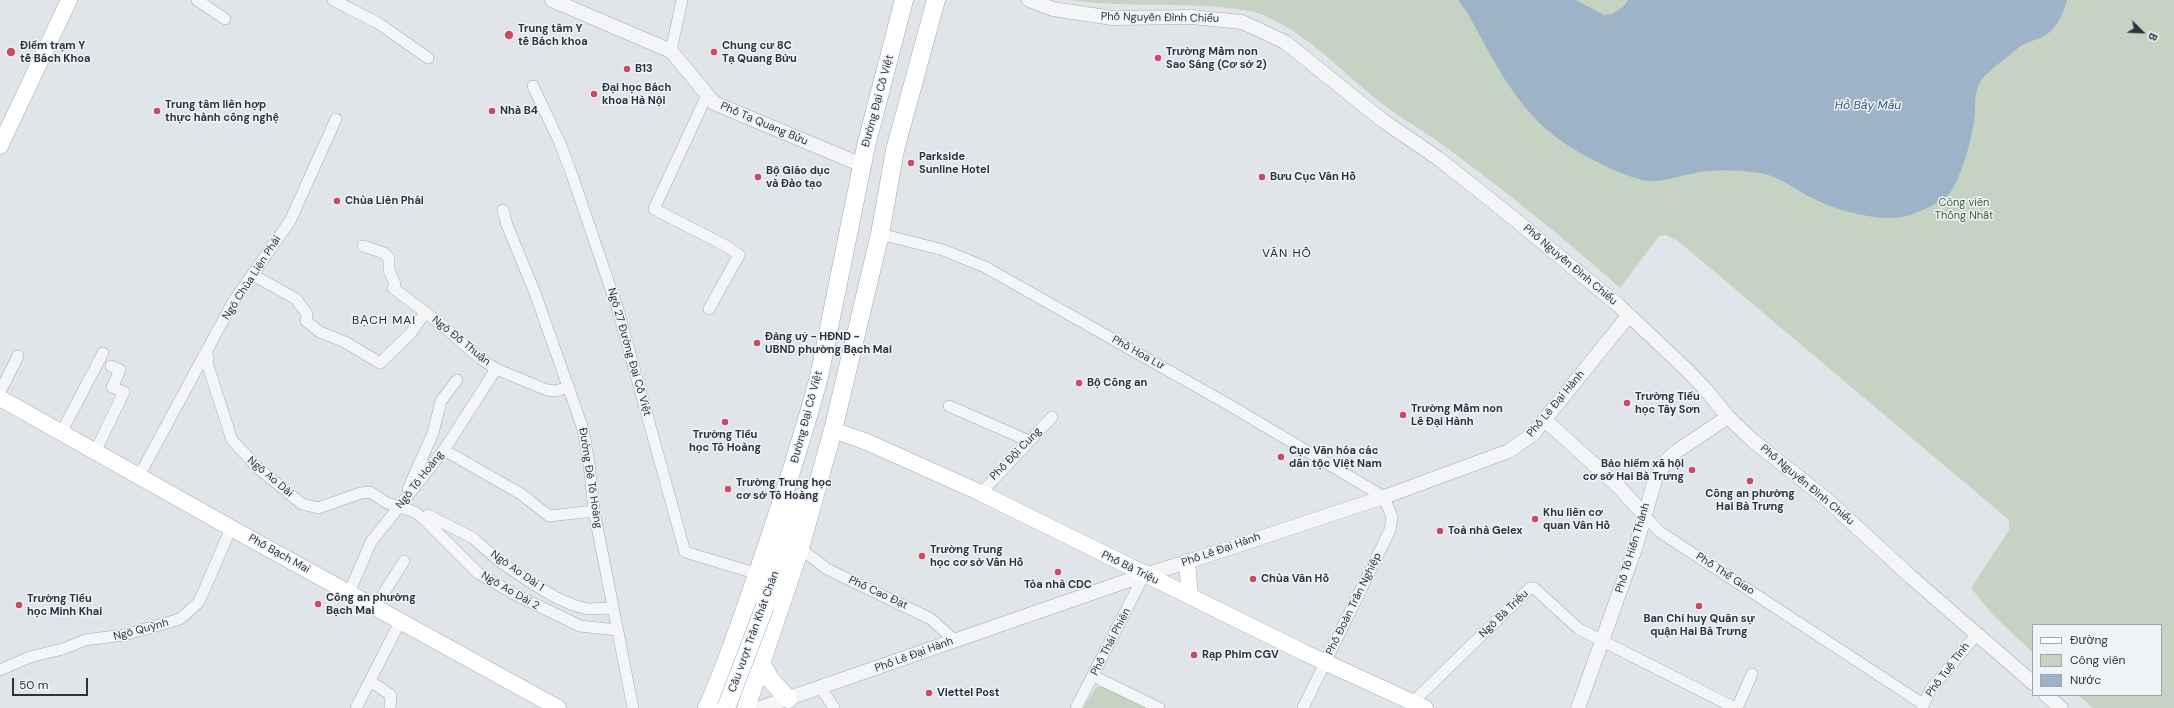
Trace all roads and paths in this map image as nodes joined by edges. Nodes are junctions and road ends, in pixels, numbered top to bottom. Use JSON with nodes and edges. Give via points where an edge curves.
{"nodes":[{"id":1,"x":59,"y":0,"type":"edge"},
{"id":2,"x":70,"y":0,"type":"edge"},
{"id":3,"x":197,"y":0,"type":"edge"},
{"id":4,"x":333,"y":0,"type":"edge"},
{"id":5,"x":552,"y":0,"type":"edge"},
{"id":6,"x":682,"y":0,"type":"edge"},
{"id":7,"x":904,"y":0,"type":"edge"},
{"id":8,"x":936,"y":0,"type":"edge"},
{"id":9,"x":1029,"y":0,"type":"edge"},
{"id":10,"x":225,"y":19,"type":"dead end"},
{"id":11,"x":671,"y":51,"type":"junction"},
{"id":12,"x":428,"y":58,"type":"dead end"},
{"id":13,"x":533,"y":86,"type":"dead end"},
{"id":14,"x":707,"y":95,"type":"junction"},
{"id":15,"x":336,"y":119,"type":"dead end"},
{"id":16,"x":0,"y":124,"type":"edge"},
{"id":17,"x":0,"y":146,"type":"edge"},
{"id":18,"x":862,"y":165,"type":"junction"},
{"id":19,"x":503,"y":210,"type":"dead end"},
{"id":20,"x":880,"y":234,"type":"junction"},
{"id":21,"x":363,"y":246,"type":"dead end"},
{"id":22,"x":253,"y":275,"type":"junction"},
{"id":23,"x":709,"y":309,"type":"dead end"},
{"id":24,"x":832,"y":311,"type":"junction"},
{"id":25,"x":425,"y":313,"type":"junction"},
{"id":26,"x":1629,"y":315,"type":"junction"},
{"id":27,"x":860,"y":318,"type":"junction"},
{"id":28,"x":207,"y":351,"type":"junction"},
{"id":29,"x":103,"y":353,"type":"dead end"},
{"id":30,"x":18,"y":356,"type":"dead end"},
{"id":31,"x":111,"y":366,"type":"dead end"},
{"id":32,"x":496,"y":369,"type":"junction"},
{"id":33,"x":457,"y":380,"type":"dead end"},
{"id":34,"x":569,"y":387,"type":"junction"},
{"id":35,"x":0,"y":392,"type":"edge"},
{"id":36,"x":0,"y":398,"type":"edge"},
{"id":37,"x":949,"y":406,"type":"dead end"},
{"id":38,"x":1052,"y":417,"type":"dead end"},
{"id":39,"x":1728,"y":417,"type":"junction"},
{"id":40,"x":1545,"y":420,"type":"junction"},
{"id":41,"x":835,"y":422,"type":"junction"},
{"id":42,"x":61,"y":433,"type":"junction"},
{"id":43,"x":1029,"y":441,"type":"junction"},
{"id":44,"x":444,"y":450,"type":"junction"},
{"id":45,"x":95,"y":452,"type":"junction"},
{"id":46,"x":797,"y":454,"type":"junction"},
{"id":47,"x":139,"y":476,"type":"junction"},
{"id":48,"x":981,"y":492,"type":"junction"},
{"id":49,"x":1384,"y":497,"type":"junction"},
{"id":50,"x":401,"y":506,"type":"junction"},
{"id":51,"x":594,"y":511,"type":"junction"},
{"id":52,"x":428,"y":515,"type":"dead end"},
{"id":53,"x":1644,"y":515,"type":"junction"},
{"id":54,"x":231,"y":528,"type":"junction"},
{"id":55,"x":800,"y":548,"type":"junction"},
{"id":56,"x":781,"y":556,"type":"junction"},
{"id":57,"x":404,"y":561,"type":"dead end"},
{"id":58,"x":1187,"y":562,"type":"junction"},
{"id":59,"x":758,"y":574,"type":"junction"},
{"id":60,"x":1144,"y":575,"type":"junction"},
{"id":61,"x":349,"y":593,"type":"junction"},
{"id":62,"x":1190,"y":596,"type":"junction"},
{"id":63,"x":375,"y":607,"type":"junction"},
{"id":64,"x":612,"y":608,"type":"junction"},
{"id":65,"x":401,"y":620,"type":"junction"},
{"id":66,"x":617,"y":630,"type":"junction"},
{"id":67,"x":1977,"y":634,"type":"junction"},
{"id":68,"x":954,"y":640,"type":"junction"},
{"id":69,"x":1602,"y":641,"type":"junction"},
{"id":70,"x":728,"y":657,"type":"junction"},
{"id":71,"x":761,"y":663,"type":"junction"},
{"id":72,"x":1326,"y":663,"type":"junction"},
{"id":73,"x":0,"y":670,"type":"edge"},
{"id":74,"x":1752,"y":674,"type":"dead end"},
{"id":75,"x":1093,"y":676,"type":"junction"},
{"id":76,"x":370,"y":681,"type":"junction"},
{"id":77,"x":2032,"y":682,"type":"edge"},
{"id":78,"x":821,"y":688,"type":"junction"},
{"id":79,"x":2047,"y":696,"type":"edge"},
{"id":80,"x":788,"y":699,"type":"junction"},
{"id":81,"x":1419,"y":705,"type":"edge"},
{"id":82,"x":1923,"y":706,"type":"edge"},
{"id":83,"x":356,"y":708,"type":"edge"},
{"id":84,"x":390,"y":708,"type":"edge"},
{"id":85,"x":558,"y":708,"type":"edge"},
{"id":86,"x":633,"y":708,"type":"edge"},
{"id":87,"x":707,"y":708,"type":"edge"},
{"id":88,"x":726,"y":708,"type":"edge"},
{"id":89,"x":746,"y":708,"type":"edge"},
{"id":90,"x":760,"y":708,"type":"edge"},
{"id":91,"x":834,"y":708,"type":"edge"},
{"id":92,"x":1076,"y":708,"type":"edge"},
{"id":93,"x":1159,"y":708,"type":"edge"},
{"id":94,"x":1303,"y":708,"type":"edge"},
{"id":95,"x":1578,"y":708,"type":"edge"},
{"id":96,"x":1736,"y":708,"type":"edge"},
{"id":97,"x":2061,"y":708,"type":"edge"}],
"edges":[{"from":1,"to":16,"type":"main road"},
{"from":2,"to":17,"type":"main road"},
{"from":3,"to":10,"type":"street"},
{"from":4,"to":12,"type":"street","via":[[378,23]]},
{"from":5,"to":11,"type":"street","name":"Phố Tạ Quang Bửu"},
{"from":6,"to":11,"type":"street"},
{"from":7,"to":18,"type":"main road","name":"Đường Đại Cồ Việt"},
{"from":8,"to":20,"type":"main road","via":[[895,150]]},
{"from":9,"to":26,"type":"street","name":"Phố Nguyễn Đình Chiểu","via":[[1053,9],[1086,16],[1192,17],[1242,22],[1285,42],[1382,120],[1438,159],[1547,245]]},
{"from":11,"to":14,"type":"street","name":"Phố Tạ Quang Bửu"},
{"from":13,"to":59,"type":"street","name":"Ngõ 27 Đường Đại Cồ Việt","via":[[560,143],[618,310],[685,552]]},
{"from":14,"to":18,"type":"street","name":"Phố Tạ Quang Bửu","via":[[714,103]]},
{"from":14,"to":23,"type":"street","via":[[654,209],[739,255]]},
{"from":15,"to":22,"type":"street","name":"Ngõ Chùa Liên Phái","via":[[290,221]]},
{"from":18,"to":24,"type":"main road","name":"Đường Đại Cồ Việt"},
{"from":19,"to":34,"type":"street","name":"Đường Đê Tô Hoàng"},
{"from":20,"to":27,"type":"main road"},
{"from":20,"to":49,"type":"street","name":"Phố Hoa Lư","via":[[943,250],[985,267],[1231,406]]},
{"from":21,"to":25,"type":"street","name":"Ngõ Đỗ Thuận","via":[[384,253],[389,258],[389,270],[395,284],[393,288]]},
{"from":22,"to":25,"type":"street","name":"Ngõ Đỗ Thuận","via":[[296,299],[307,314],[306,321],[320,332],[349,344],[380,363],[410,334]]},
{"from":22,"to":28,"type":"street","name":"Ngõ Chùa Liên Phái","via":[[233,302]]},
{"from":24,"to":27,"type":"main road"},
{"from":24,"to":46,"type":"main road","name":"Đường Đại Cồ Việt","via":[[819,377]]},
{"from":25,"to":32,"type":"street","name":"Ngõ Đỗ Thuận"},
{"from":26,"to":39,"type":"street","name":"Phố Nguyễn Đình Chiểu","via":[[1706,390]]},
{"from":26,"to":40,"type":"street","name":"Phố Lê Đại Hành"},
{"from":27,"to":41,"type":"main road"},
{"from":28,"to":47,"type":"street","name":"Ngõ Chùa Liên Phái"},
{"from":28,"to":50,"type":"street","name":"Ngõ Ao Dài","via":[[208,366],[232,440],[258,468],[302,504],[318,508],[370,492],[386,503]]},
{"from":29,"to":42,"type":"street"},
{"from":30,"to":35,"type":"street"},
{"from":31,"to":45,"type":"street","via":[[120,370],[112,387],[124,392]]},
{"from":32,"to":34,"type":"street","name":"Ngõ Đỗ Thuận","via":[[547,390],[555,391]]},
{"from":32,"to":44,"type":"street","name":"Ngõ Tô Hoàng"},
{"from":33,"to":50,"type":"street","via":[[441,401],[432,433]]},
{"from":34,"to":51,"type":"street","name":"Đường Đê Tô Hoàng","via":[[583,429]]},
{"from":36,"to":42,"type":"main road","name":"Phố Bạch Mai"},
{"from":37,"to":43,"type":"street"},
{"from":38,"to":43,"type":"street","name":"Phố Đội Cung"},
{"from":39,"to":53,"type":"street","name":"Phố Tô Hiến Thành","via":[[1667,460],[1655,480]]},
{"from":39,"to":67,"type":"street","name":"Phố Nguyễn Đình Chiểu","via":[[1825,498]]},
{"from":40,"to":49,"type":"street","name":"Phố Lê Đại Hành","via":[[1524,442],[1509,451]]},
{"from":40,"to":53,"type":"street","name":"Phố Thể Giao","via":[[1620,488]]},
{"from":41,"to":48,"type":"main road","name":"Phố Bà Triệu","via":[[867,442]]},
{"from":41,"to":55,"type":"main road"},
{"from":41,"to":56,"type":"main road","name":"Cầu vượt Trần Khát Chân","via":[[821,436]]},
{"from":42,"to":45,"type":"main road","name":"Phố Bạch Mai"},
{"from":43,"to":48,"type":"street","name":"Phố Đội Cung"},
{"from":44,"to":50,"type":"street","name":"Ngõ Tô Hoàng"},
{"from":44,"to":51,"type":"street","via":[[521,494],[549,516]]},
{"from":45,"to":47,"type":"main road","name":"Phố Bạch Mai"},
{"from":46,"to":56,"type":"main road","name":"Cầu vượt Trần Khát Chân","via":[[794,494]]},
{"from":46,"to":59,"type":"main road","name":"Đường Đại Cồ Việt"},
{"from":47,"to":54,"type":"main road","name":"Phố Bạch Mai"},
{"from":48,"to":60,"type":"main road","name":"Phố Bà Triệu"},
{"from":49,"to":58,"type":"street","name":"Phố Lê Đại Hành"},
{"from":49,"to":72,"type":"street","name":"Phố Đoàn Trần Nghiệp","via":[[1392,517],[1390,530]]},
{"from":50,"to":61,"type":"street","name":"Ngõ Tô Hoàng","via":[[371,542]]},
{"from":50,"to":66,"type":"street","name":"Ngõ Ao Dài 2","via":[[425,520],[478,573],[514,594],[580,626]]},
{"from":51,"to":64,"type":"street","name":"Đường Đê Tô Hoàng"},
{"from":52,"to":64,"type":"street","name":"Ngõ Ao Dài 1","via":[[473,538],[499,561],[555,597],[587,609]]},
{"from":53,"to":69,"type":"street","name":"Phố Tô Hiến Thành","via":[[1636,546]]},
{"from":53,"to":82,"type":"street","name":"Phố Thể Giao","via":[[1660,532]]},
{"from":54,"to":61,"type":"main road","name":"Phố Bạch Mai"},
{"from":54,"to":73,"type":"street","name":"Ngõ Quỳnh","via":[[198,603],[180,619],[124,635],[85,640],[63,649],[30,657]]},
{"from":55,"to":68,"type":"street","name":"Phố Cao Đạt","via":[[827,568],[931,619]]},
{"from":55,"to":71,"type":"main road"},
{"from":56,"to":88,"type":"main road","name":"Cầu vượt Trần Khát Chân","bridge":true,"via":[[759,624]]},
{"from":57,"to":63,"type":"street"},
{"from":58,"to":60,"type":"street","name":"Phố Lê Đại Hành"},
{"from":58,"to":62,"type":"main road"},
{"from":59,"to":70,"type":"main road","name":"Đường Đại Cồ Việt"},
{"from":60,"to":62,"type":"main road","name":"Phố Bà Triệu"},
{"from":60,"to":68,"type":"street","name":"Phố Lê Đại Hành"},
{"from":60,"to":75,"type":"street","name":"Phố Thái Phiên"},
{"from":61,"to":63,"type":"main road","name":"Phố Bạch Mai"},
{"from":62,"to":72,"type":"main road","name":"Phố Bà Triệu"},
{"from":63,"to":65,"type":"main road","name":"Phố Bạch Mai"},
{"from":64,"to":66,"type":"street","name":"Đường Đê Tô Hoàng"},
{"from":65,"to":76,"type":"street"},
{"from":65,"to":85,"type":"main road","name":"Phố Bạch Mai"},
{"from":66,"to":86,"type":"street","name":"Đường Đê Tô Hoàng"},
{"from":67,"to":77,"type":"street","name":"Phố Nguyễn Đình Chiểu"},
{"from":67,"to":82,"type":"street","name":"Phố Tuệ Tĩnh","via":[[1931,689]]},
{"from":68,"to":78,"type":"street","name":"Phố Lê Đại Hành"},
{"from":69,"to":81,"type":"street","name":"Ngõ Bà Triệu","via":[[1579,629],[1534,588],[1530,588]]},
{"from":69,"to":95,"type":"street","name":"Phố Tô Hiến Thành"},
{"from":69,"to":96,"type":"street"},
{"from":70,"to":71,"type":"main road","via":[[736,669],[744,674],[753,672]]},
{"from":70,"to":87,"type":"main road","name":"Đường Đại Cồ Việt"},
{"from":71,"to":80,"type":"main road","via":[[770,679]]},
{"from":71,"to":89,"type":"main road"},
{"from":72,"to":81,"type":"main road","name":"Phố Bà Triệu"},
{"from":72,"to":94,"type":"street","name":"Phố Đoàn Trần Nghiệp"},
{"from":74,"to":96,"type":"street"},
{"from":75,"to":92,"type":"street","name":"Phố Thái Phiên"},
{"from":75,"to":93,"type":"street"},
{"from":76,"to":83,"type":"street"},
{"from":76,"to":84,"type":"street","via":[[392,694]]},
{"from":78,"to":80,"type":"street","name":"Phố Lê Đại Hành"},
{"from":78,"to":91,"type":"street"},
{"from":79,"to":97,"type":"street"},
{"from":80,"to":90,"type":"street","name":"Phố Lê Đại Hành"}]}
